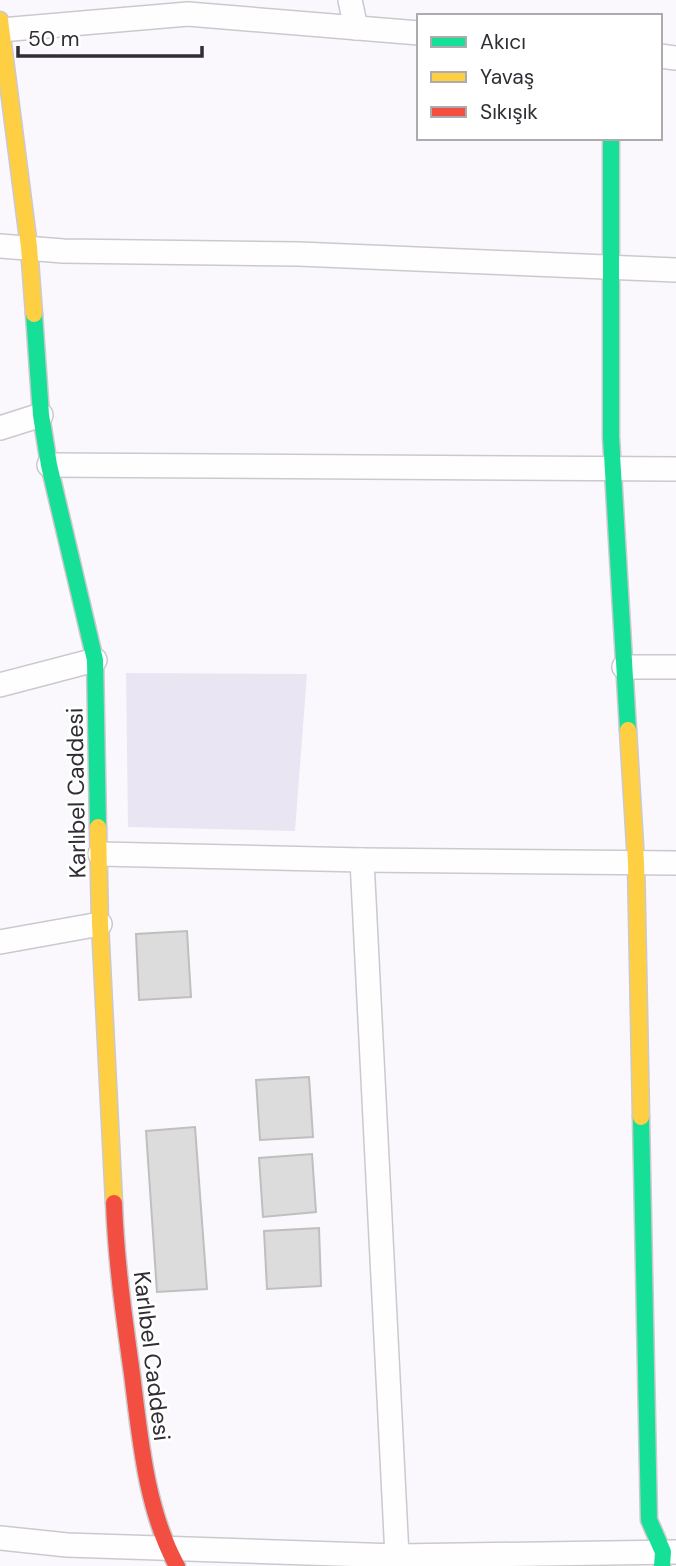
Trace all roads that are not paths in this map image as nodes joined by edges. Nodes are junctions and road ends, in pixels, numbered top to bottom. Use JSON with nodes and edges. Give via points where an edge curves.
{"nodes":[{"id":1,"x":350,"y":0,"type":"edge"},
{"id":2,"x":1,"y":26,"type":"edge"},
{"id":3,"x":356,"y":28,"type":"junction"},
{"id":4,"x":417,"y":33,"type":"edge"},
{"id":5,"x":611,"y":140,"type":"edge"},
{"id":6,"x":0,"y":246,"type":"edge"},
{"id":7,"x":29,"y":247,"type":"junction"},
{"id":8,"x":611,"y":268,"type":"junction"},
{"id":9,"x":676,"y":271,"type":"edge"},
{"id":10,"x":41,"y":415,"type":"junction"},
{"id":11,"x":0,"y":428,"type":"edge"},
{"id":12,"x":49,"y":465,"type":"junction"},
{"id":13,"x":613,"y":467,"type":"junction"},
{"id":14,"x":676,"y":469,"type":"edge"},
{"id":15,"x":95,"y":660,"type":"junction"},
{"id":16,"x":624,"y":667,"type":"junction"},
{"id":17,"x":676,"y":667,"type":"edge"},
{"id":18,"x":0,"y":685,"type":"edge"},
{"id":19,"x":100,"y":854,"type":"junction"},
{"id":20,"x":362,"y":860,"type":"junction"},
{"id":21,"x":636,"y":862,"type":"junction"},
{"id":22,"x":676,"y":863,"type":"edge"},
{"id":23,"x":100,"y":924,"type":"junction"},
{"id":24,"x":0,"y":942,"type":"edge"},
{"id":25,"x":0,"y":1538,"type":"edge"},
{"id":26,"x":397,"y":1556,"type":"junction"},
{"id":27,"x":172,"y":1557,"type":"edge"},
{"id":28,"x":667,"y":1557,"type":"edge"}],
"edges":[{"from":1,"to":3,"type":"street"},
{"from":2,"to":3,"type":"street","via":[[188,14]]},
{"from":2,"to":7,"type":"street","name":"Karlıbel Caddesi"},
{"from":3,"to":4,"type":"street"},
{"from":5,"to":8,"type":"street"},
{"from":6,"to":7,"type":"street"},
{"from":7,"to":8,"type":"street"},
{"from":7,"to":10,"type":"street","name":"Karlıbel Caddesi"},
{"from":8,"to":9,"type":"street"},
{"from":8,"to":13,"type":"street"},
{"from":10,"to":11,"type":"street"},
{"from":10,"to":12,"type":"street","name":"Karlıbel Caddesi"},
{"from":12,"to":13,"type":"street"},
{"from":12,"to":15,"type":"street","name":"Karlıbel Caddesi"},
{"from":13,"to":14,"type":"street"},
{"from":13,"to":16,"type":"street"},
{"from":15,"to":18,"type":"street"},
{"from":15,"to":19,"type":"street","name":"Karlıbel Caddesi"},
{"from":16,"to":17,"type":"street"},
{"from":16,"to":21,"type":"street"},
{"from":19,"to":20,"type":"street"},
{"from":19,"to":23,"type":"street","name":"Karlıbel Caddesi"},
{"from":20,"to":21,"type":"street"},
{"from":20,"to":26,"type":"street"},
{"from":21,"to":22,"type":"street"},
{"from":21,"to":28,"type":"street","via":[[649,1520]]},
{"from":23,"to":24,"type":"street"},
{"from":23,"to":27,"type":"street","name":"Karlıbel Caddesi","via":[[116,1254],[144,1466]]},
{"from":25,"to":27,"type":"street"},
{"from":26,"to":27,"type":"street"},
{"from":26,"to":28,"type":"street"}]}
